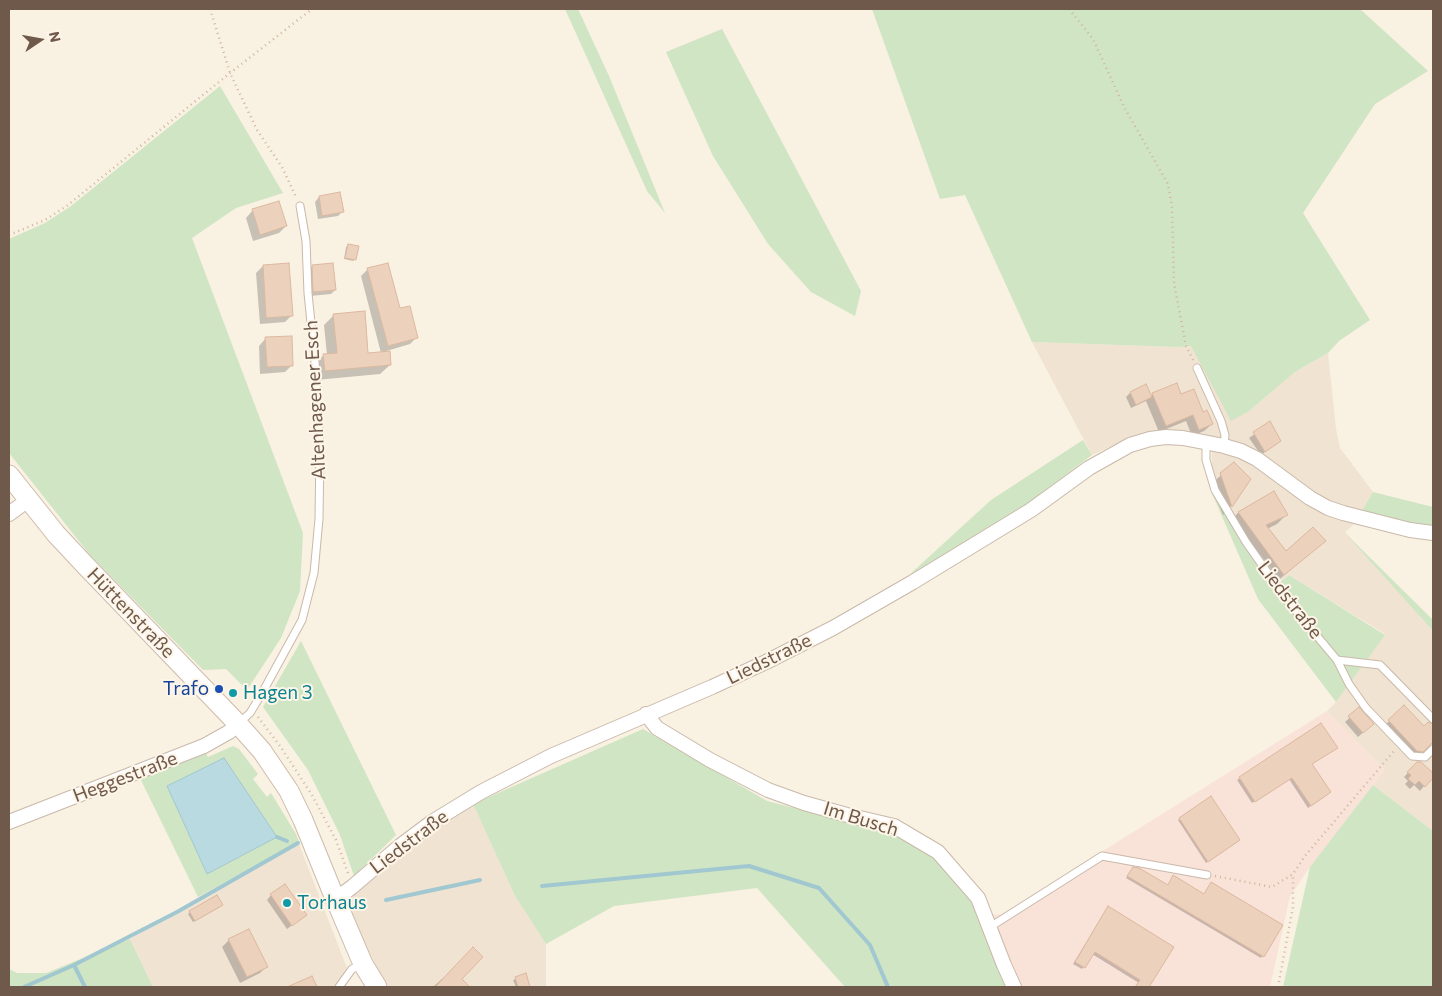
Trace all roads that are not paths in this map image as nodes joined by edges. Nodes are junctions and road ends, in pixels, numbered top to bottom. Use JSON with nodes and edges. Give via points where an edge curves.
{"nodes":[{"id":1,"x":300,"y":206,"type":"road end"},
{"id":2,"x":1196,"y":368,"type":"road end"},
{"id":3,"x":1206,"y":442,"type":"junction"},
{"id":4,"x":1224,"y":446,"type":"junction"},
{"id":5,"x":9,"y":475,"type":"edge"},
{"id":6,"x":28,"y":500,"type":"junction"},
{"id":7,"x":9,"y":514,"type":"edge"},
{"id":8,"x":1433,"y":533,"type":"edge"},
{"id":9,"x":1337,"y":660,"type":"junction"},
{"id":10,"x":646,"y":714,"type":"junction"},
{"id":11,"x":1433,"y":720,"type":"edge"},
{"id":12,"x":238,"y":724,"type":"junction"},
{"id":13,"x":1433,"y":748,"type":"edge"},
{"id":14,"x":9,"y":822,"type":"edge"},
{"id":15,"x":1207,"y":875,"type":"road end"},
{"id":16,"x":334,"y":896,"type":"junction"},
{"id":17,"x":990,"y":927,"type":"junction"},
{"id":18,"x":363,"y":964,"type":"junction"},
{"id":19,"x":340,"y":987,"type":"edge"},
{"id":20,"x":377,"y":987,"type":"edge"},
{"id":21,"x":1014,"y":987,"type":"edge"}],
"edges":[{"from":1,"to":12,"type":"lane","name":"Altenhagener Esch","via":[[306,241],[320,448],[314,573],[302,620],[261,696]]},
{"from":2,"to":4,"type":"lane","via":[[1221,421]]},
{"from":3,"to":4,"type":"street","name":"Liedstraße"},
{"from":3,"to":9,"type":"lane","name":"Liedstraße","via":[[1206,460],[1215,490],[1246,542],[1286,599]]},
{"from":3,"to":10,"type":"street","name":"Liedstraße","via":[[1166,438],[1130,445],[1090,468],[1031,510],[832,628],[712,687]]},
{"from":4,"to":8,"type":"street","name":"Liedstraße","via":[[1257,459],[1328,508]]},
{"from":5,"to":6,"type":"main road","name":"Hüttenstraße"},
{"from":6,"to":7,"type":"street"},
{"from":6,"to":12,"type":"main road","name":"Hüttenstraße","via":[[85,565]]},
{"from":9,"to":11,"type":"lane","via":[[1380,665]]},
{"from":9,"to":13,"type":"lane","name":"Liedstraße","via":[[1366,708],[1412,756],[1425,758]]},
{"from":10,"to":16,"type":"street","name":"Liedstraße","via":[[551,756],[460,804],[400,846],[344,893]]},
{"from":10,"to":17,"type":"street","name":"Im Busch","via":[[656,728],[768,790],[894,826],[938,852],[978,898]]},
{"from":12,"to":14,"type":"street","name":"Heggestraße","via":[[204,746]]},
{"from":12,"to":16,"type":"main road","name":"Hüttenstraße","via":[[262,751],[289,791]]},
{"from":15,"to":17,"type":"lane","via":[[1102,856]]},
{"from":16,"to":18,"type":"main road","name":"Hüttenstraße"},
{"from":17,"to":21,"type":"street","name":"Im Busch"},
{"from":18,"to":19,"type":"lane","via":[[352,969]]},
{"from":18,"to":20,"type":"main road","name":"Hüttenstraße"}]}
